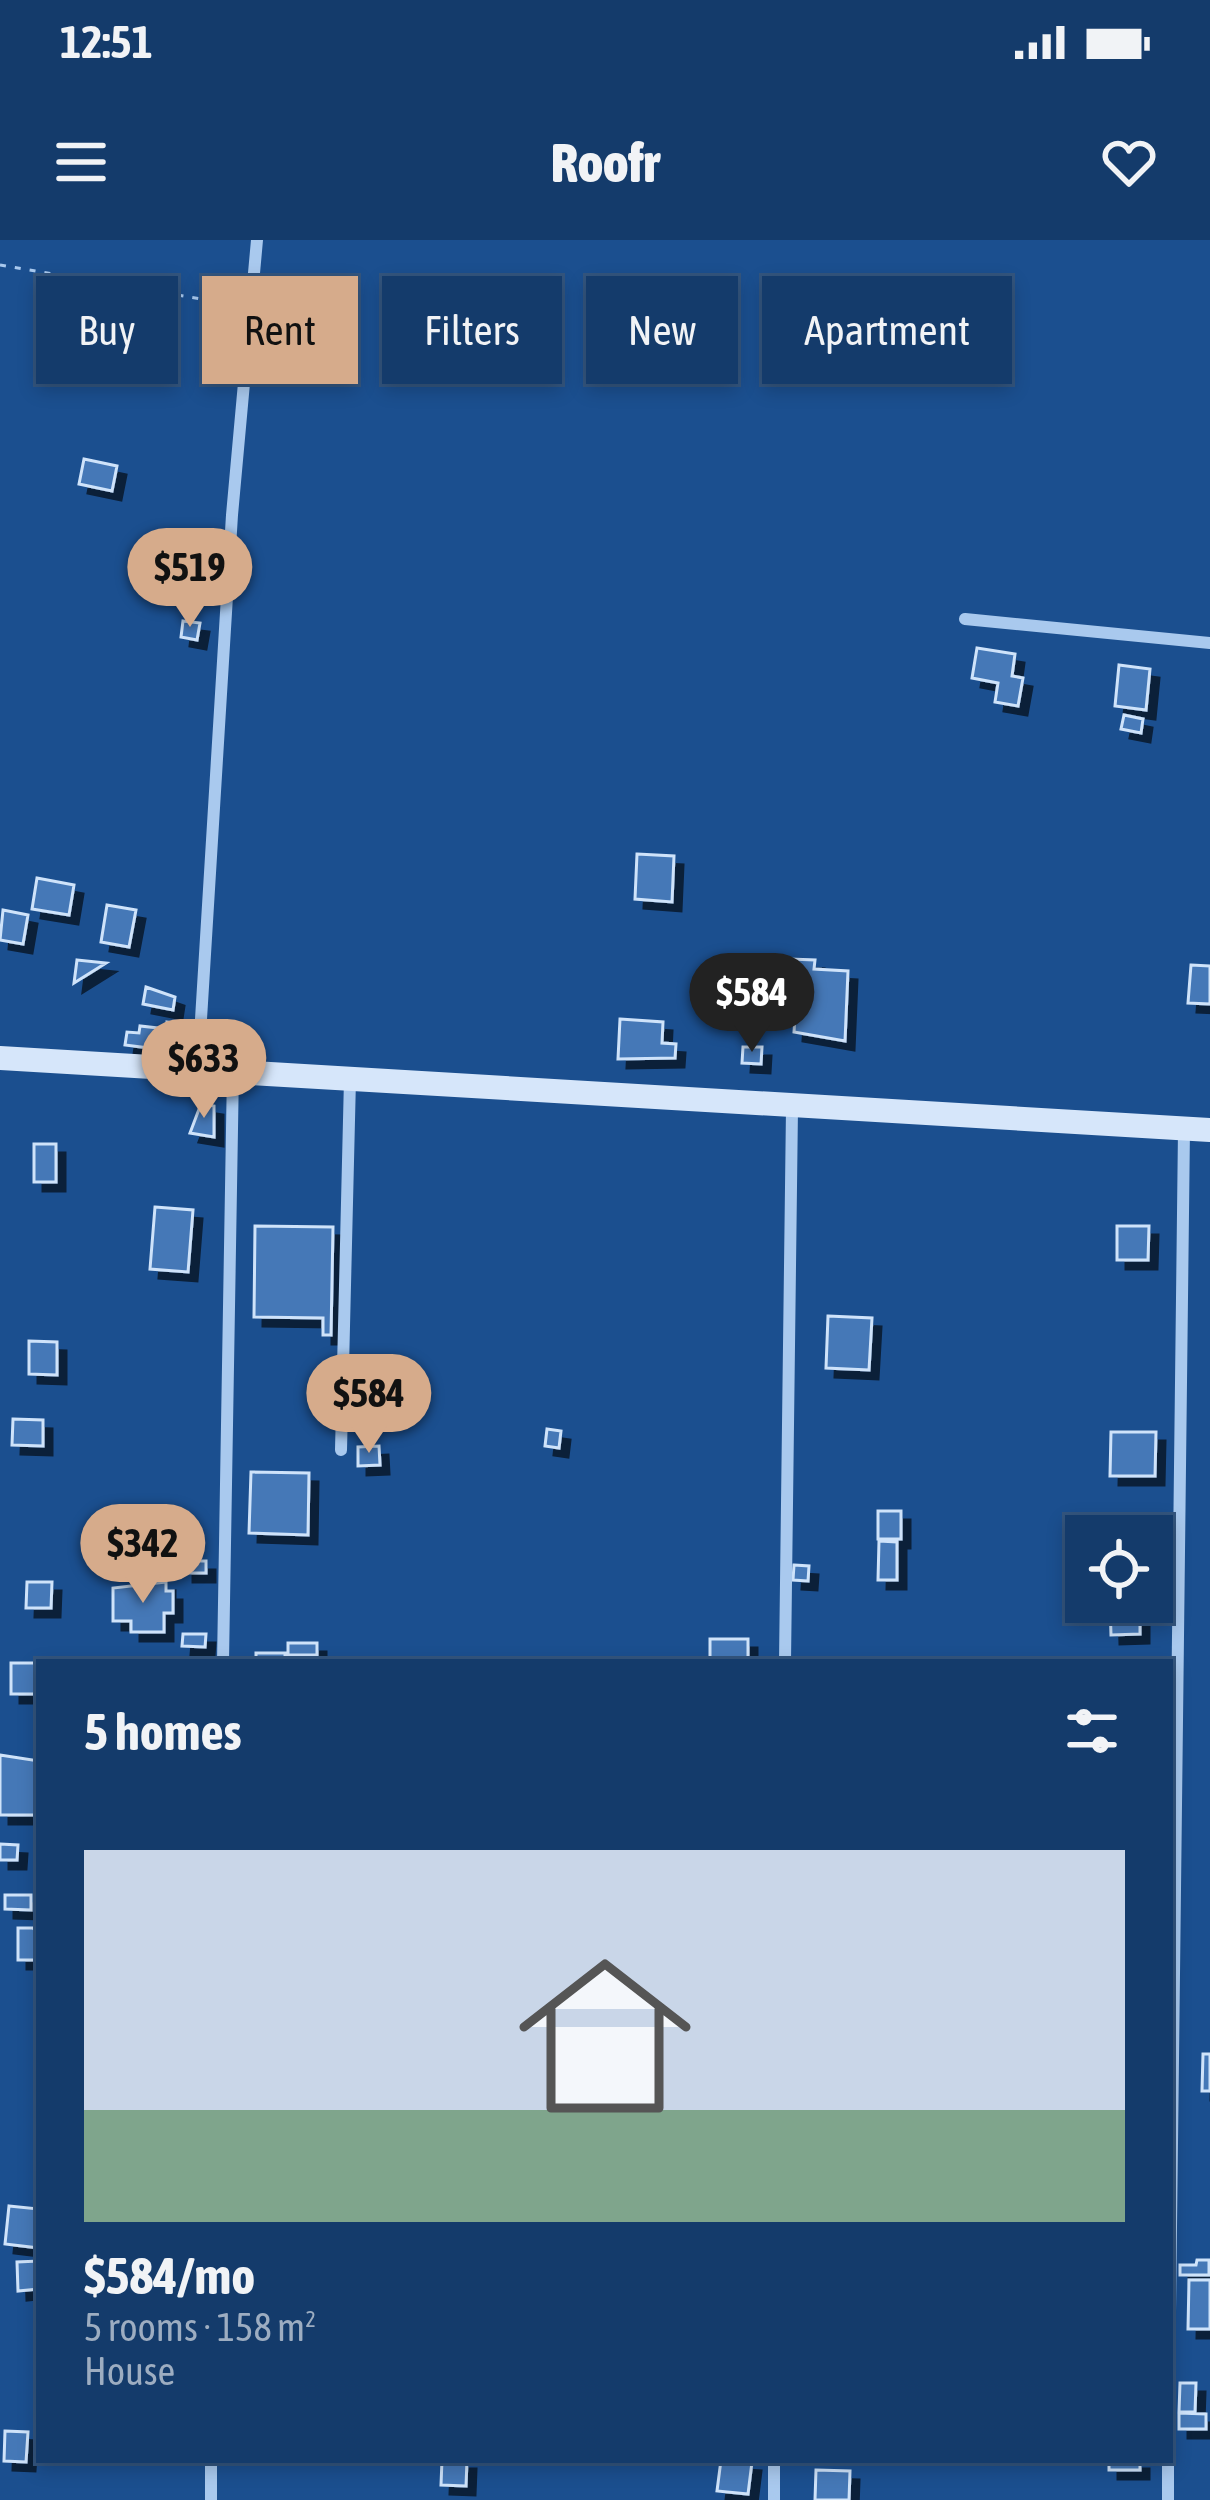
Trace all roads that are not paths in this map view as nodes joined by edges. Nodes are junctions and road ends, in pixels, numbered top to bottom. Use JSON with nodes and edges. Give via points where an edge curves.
{"nodes":[{"id":1,"x":257,"y":240,"type":"edge"},
{"id":2,"x":965,"y":619,"type":"dead end"},
{"id":3,"x":1210,"y":643,"type":"edge"},
{"id":4,"x":0,"y":1058,"type":"edge"},
{"id":5,"x":198,"y":1068,"type":"junction"},
{"id":6,"x":233,"y":1070,"type":"junction"},
{"id":7,"x":350,"y":1076,"type":"junction"},
{"id":8,"x":792,"y":1108,"type":"junction"},
{"id":9,"x":1197,"y":1130,"type":"edge"},
{"id":10,"x":341,"y":1450,"type":"dead end"},
{"id":11,"x":223,"y":1659,"type":"edge"},
{"id":12,"x":784,"y":1659,"type":"edge"},
{"id":13,"x":1173,"y":2181,"type":"edge"},
{"id":14,"x":212,"y":2463,"type":"edge"},
{"id":15,"x":774,"y":2463,"type":"edge"},
{"id":16,"x":1168,"y":2463,"type":"edge"},
{"id":17,"x":211,"y":2500,"type":"edge"},
{"id":18,"x":774,"y":2500,"type":"edge"},
{"id":19,"x":1168,"y":2500,"type":"edge"}],
"edges":[{"from":1,"to":5,"type":"street"},
{"from":2,"to":3,"type":"street"},
{"from":4,"to":5,"type":"street"},
{"from":5,"to":6,"type":"street"},
{"from":6,"to":7,"type":"street"},
{"from":6,"to":11,"type":"street"},
{"from":7,"to":8,"type":"street"},
{"from":7,"to":10,"type":"street"},
{"from":8,"to":9,"type":"street"},
{"from":8,"to":12,"type":"street"},
{"from":9,"to":13,"type":"street"},
{"from":14,"to":17,"type":"street"},
{"from":15,"to":18,"type":"street"},
{"from":16,"to":19,"type":"street"}]}
